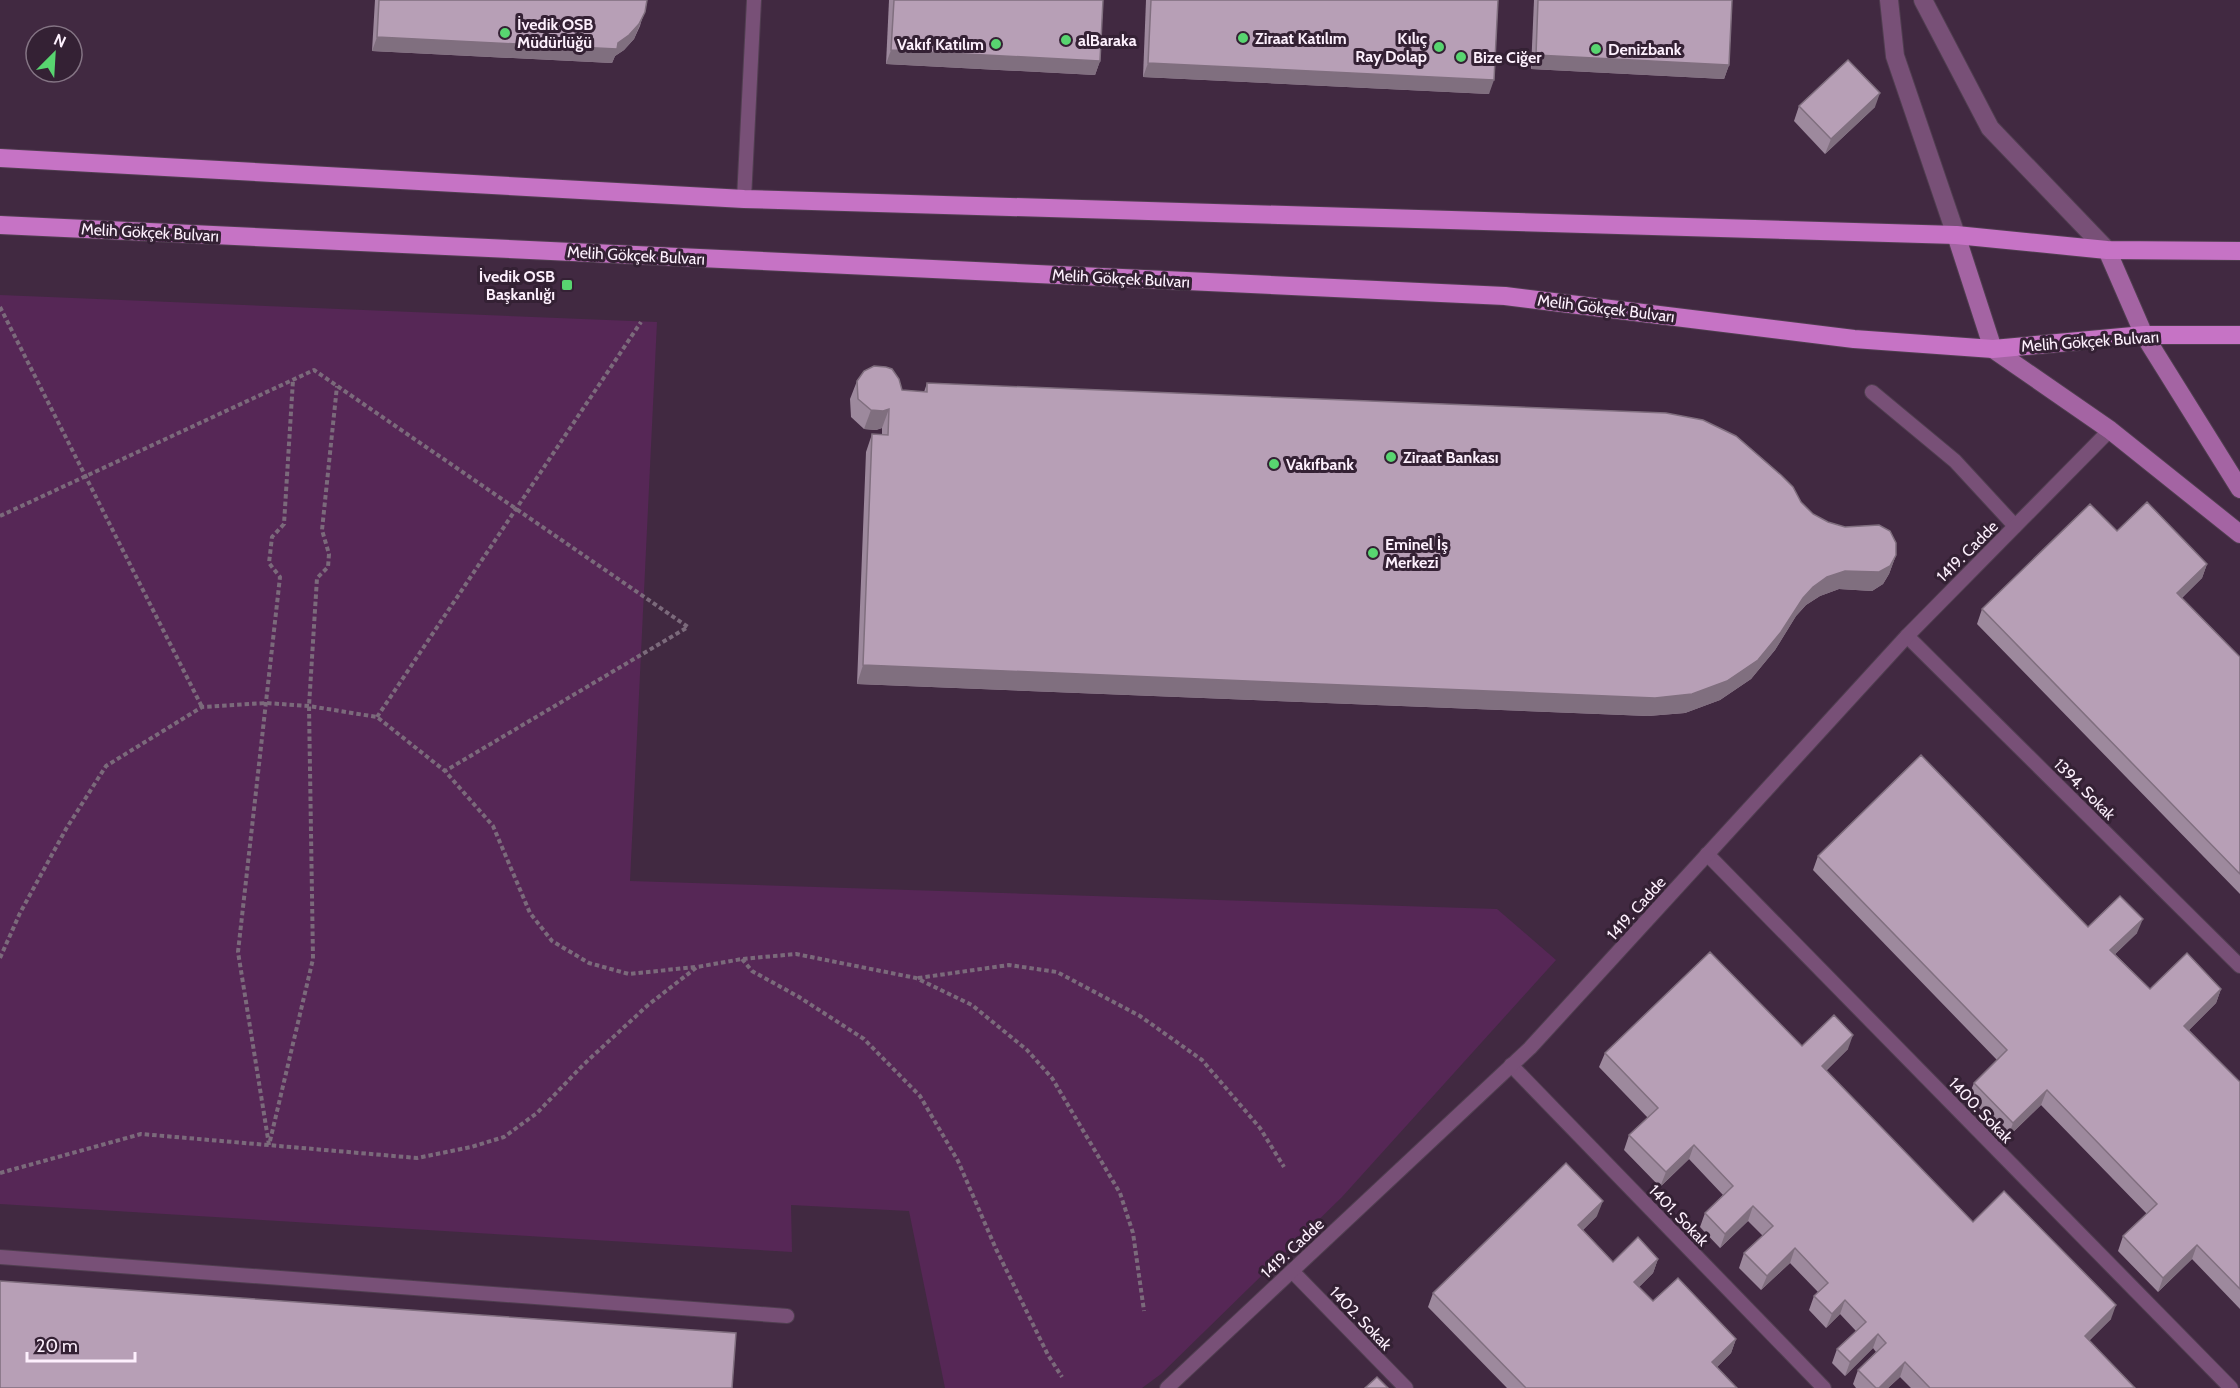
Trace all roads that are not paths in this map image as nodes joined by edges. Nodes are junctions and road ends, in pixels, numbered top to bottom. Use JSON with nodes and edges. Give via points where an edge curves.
{"nodes":[{"id":1,"x":754,"y":0,"type":"edge"},
{"id":2,"x":1889,"y":0,"type":"edge"},
{"id":3,"x":1923,"y":0,"type":"edge"},
{"id":4,"x":0,"y":158,"type":"edge"},
{"id":5,"x":744,"y":199,"type":"junction"},
{"id":6,"x":0,"y":225,"type":"edge"},
{"id":7,"x":1956,"y":235,"type":"junction"},
{"id":8,"x":2107,"y":250,"type":"junction"},
{"id":9,"x":2240,"y":251,"type":"edge"},
{"id":10,"x":2144,"y":335,"type":"junction"},
{"id":11,"x":2240,"y":335,"type":"edge"},
{"id":12,"x":1993,"y":349,"type":"junction"},
{"id":13,"x":1872,"y":392,"type":"dead end"},
{"id":14,"x":2110,"y":430,"type":"junction"},
{"id":15,"x":2240,"y":489,"type":"edge"},
{"id":16,"x":2015,"y":526,"type":"junction"},
{"id":17,"x":2240,"y":534,"type":"edge"},
{"id":18,"x":1907,"y":636,"type":"junction"},
{"id":19,"x":1707,"y":854,"type":"junction"},
{"id":20,"x":2240,"y":966,"type":"edge"},
{"id":21,"x":1511,"y":1065,"type":"junction"},
{"id":22,"x":0,"y":1257,"type":"edge"},
{"id":23,"x":1292,"y":1271,"type":"junction"},
{"id":24,"x":787,"y":1316,"type":"dead end"},
{"id":25,"x":1167,"y":1388,"type":"edge"},
{"id":26,"x":1406,"y":1388,"type":"edge"},
{"id":27,"x":1824,"y":1388,"type":"edge"},
{"id":28,"x":2231,"y":1388,"type":"edge"}],
"edges":[{"from":1,"to":5,"type":"lane"},
{"from":2,"to":7,"type":"street","via":[[1895,56]]},
{"from":3,"to":8,"type":"street","via":[[1990,128]]},
{"from":4,"to":5,"type":"main road"},
{"from":5,"to":7,"type":"main road"},
{"from":6,"to":12,"type":"main road","name":"Melih Gökçek Bulvarı","via":[[1505,296],[1854,339]]},
{"from":7,"to":8,"type":"main road"},
{"from":7,"to":12,"type":"main road"},
{"from":8,"to":9,"type":"main road"},
{"from":8,"to":10,"type":"main road"},
{"from":10,"to":11,"type":"main road","name":"Melih Gökçek Bulvarı"},
{"from":10,"to":12,"type":"main road","name":"Melih Gökçek Bulvarı"},
{"from":10,"to":15,"type":"main road"},
{"from":12,"to":14,"type":"main road"},
{"from":13,"to":16,"type":"lane","via":[[1955,461]]},
{"from":14,"to":16,"type":"lane","name":"1419. Cadde"},
{"from":14,"to":17,"type":"main road"},
{"from":16,"to":18,"type":"lane","name":"1419. Cadde"},
{"from":18,"to":19,"type":"lane","name":"1419. Cadde"},
{"from":18,"to":20,"type":"lane","name":"1394. Sokak"},
{"from":19,"to":21,"type":"lane","name":"1419. Cadde"},
{"from":19,"to":28,"type":"lane","name":"1400. Sokak"},
{"from":21,"to":23,"type":"lane","name":"1419. Cadde"},
{"from":21,"to":27,"type":"lane","name":"1401. Sokak"},
{"from":22,"to":24,"type":"lane"},
{"from":23,"to":25,"type":"lane","name":"1419. Cadde"},
{"from":23,"to":26,"type":"lane","name":"1402. Sokak"}]}
